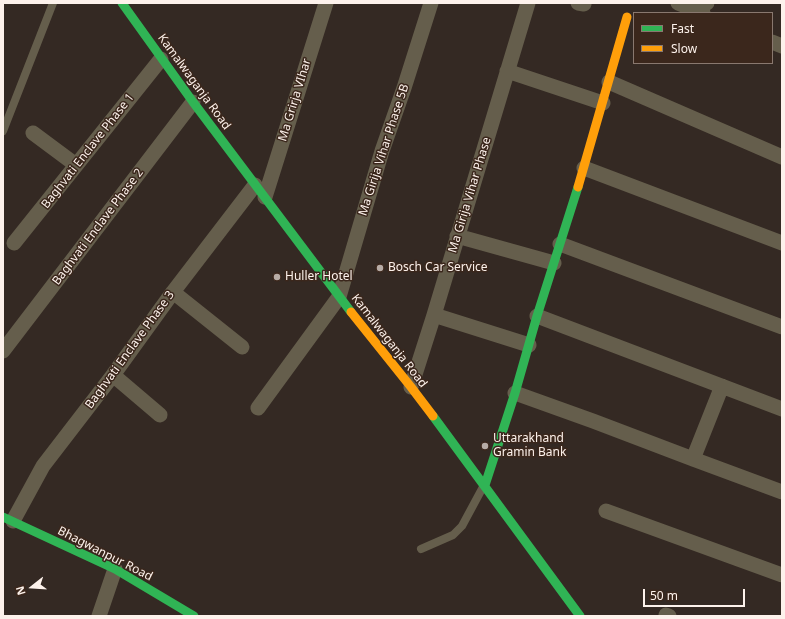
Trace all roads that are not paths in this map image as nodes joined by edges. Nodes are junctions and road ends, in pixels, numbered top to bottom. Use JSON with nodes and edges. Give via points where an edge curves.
{"nodes":[{"id":1,"x":53,"y":3,"type":"edge"},
{"id":2,"x":122,"y":3,"type":"edge"},
{"id":3,"x":326,"y":3,"type":"edge"},
{"id":4,"x":431,"y":3,"type":"edge"},
{"id":5,"x":528,"y":3,"type":"edge"},
{"id":6,"x":678,"y":3,"type":"edge"},
{"id":7,"x":700,"y":12,"type":"edge"},
{"id":8,"x":627,"y":17,"type":"dead end"},
{"id":9,"x":161,"y":59,"type":"junction"},
{"id":10,"x":507,"y":71,"type":"junction"},
{"id":11,"x":609,"y":82,"type":"junction"},
{"id":12,"x":193,"y":102,"type":"junction"},
{"id":13,"x":603,"y":103,"type":"junction"},
{"id":14,"x":3,"y":131,"type":"edge"},
{"id":15,"x":33,"y":132,"type":"dead end"},
{"id":16,"x":782,"y":157,"type":"edge"},
{"id":17,"x":76,"y":165,"type":"junction"},
{"id":18,"x":584,"y":168,"type":"junction"},
{"id":19,"x":256,"y":185,"type":"junction"},
{"id":20,"x":265,"y":197,"type":"junction"},
{"id":21,"x":457,"y":236,"type":"junction"},
{"id":22,"x":14,"y":243,"type":"dead end"},
{"id":23,"x":782,"y":243,"type":"edge"},
{"id":24,"x":560,"y":244,"type":"junction"},
{"id":25,"x":554,"y":263,"type":"junction"},
{"id":26,"x":173,"y":292,"type":"junction"},
{"id":27,"x":339,"y":297,"type":"junction"},
{"id":28,"x":434,"y":315,"type":"junction"},
{"id":29,"x":537,"y":316,"type":"junction"},
{"id":30,"x":782,"y":327,"type":"edge"},
{"id":31,"x":529,"y":345,"type":"junction"},
{"id":32,"x":242,"y":347,"type":"dead end"},
{"id":33,"x":3,"y":351,"type":"edge"},
{"id":34,"x":113,"y":376,"type":"junction"},
{"id":35,"x":722,"y":386,"type":"junction"},
{"id":36,"x":411,"y":387,"type":"junction"},
{"id":37,"x":515,"y":393,"type":"junction"},
{"id":38,"x":258,"y":408,"type":"dead end"},
{"id":39,"x":782,"y":409,"type":"edge"},
{"id":40,"x":160,"y":415,"type":"dead end"},
{"id":41,"x":693,"y":459,"type":"junction"},
{"id":42,"x":484,"y":485,"type":"junction"},
{"id":43,"x":782,"y":492,"type":"edge"},
{"id":44,"x":606,"y":512,"type":"dead end"},
{"id":45,"x":8,"y":519,"type":"edge"},
{"id":46,"x":421,"y":549,"type":"dead end"},
{"id":47,"x":115,"y":569,"type":"junction"},
{"id":48,"x":782,"y":575,"type":"edge"},
{"id":49,"x":192,"y":615,"type":"edge"},
{"id":50,"x":99,"y":616,"type":"edge"},
{"id":51,"x":580,"y":616,"type":"edge"}],
"edges":[{"from":1,"to":14,"type":"lane"},
{"from":2,"to":9,"type":"main road","name":"Kamalwaganja Road"},
{"from":3,"to":20,"type":"street","name":"Ma Grirja VIhar"},
{"from":4,"to":27,"type":"street","name":"Ma Girija Vihar Phase 5B","via":[[382,151]]},
{"from":5,"to":10,"type":"street","name":"Ma Girija Vihar Phase"},
{"from":6,"to":7,"type":"street"},
{"from":8,"to":11,"type":"main road"},
{"from":9,"to":12,"type":"main road","name":"Kamalwaganja Road"},
{"from":9,"to":17,"type":"street","name":"Baghvati Enclave Phase 1"},
{"from":10,"to":13,"type":"street"},
{"from":10,"to":21,"type":"street","name":"Ma Girija Vihar Phase"},
{"from":11,"to":13,"type":"main road"},
{"from":11,"to":16,"type":"street"},
{"from":12,"to":19,"type":"main road","name":"Kamalwaganja Road"},
{"from":12,"to":33,"type":"street","name":"Baghvati Enclave Phase 2"},
{"from":13,"to":18,"type":"main road"},
{"from":15,"to":17,"type":"street"},
{"from":17,"to":22,"type":"street","name":"Baghvati Enclave Phase 1"},
{"from":18,"to":23,"type":"street"},
{"from":18,"to":24,"type":"main road"},
{"from":19,"to":20,"type":"main road","name":"Kamalwaganja Road"},
{"from":19,"to":26,"type":"street","name":"Baghvati Enclave Phase 3"},
{"from":20,"to":27,"type":"main road","name":"Kamalwaganja Road"},
{"from":21,"to":25,"type":"street"},
{"from":21,"to":28,"type":"street","name":"Ma Girija Vihar Phase"},
{"from":24,"to":25,"type":"main road"},
{"from":24,"to":30,"type":"street"},
{"from":25,"to":29,"type":"main road"},
{"from":26,"to":32,"type":"street"},
{"from":26,"to":34,"type":"street","name":"Baghvati Enclave Phase 3"},
{"from":27,"to":36,"type":"main road","name":"Kamalwaganja Road"},
{"from":27,"to":38,"type":"street","name":"Ma Girija Vihar Phase 5B"},
{"from":28,"to":31,"type":"street"},
{"from":28,"to":36,"type":"street","name":"Ma Girija Vihar Phase"},
{"from":29,"to":31,"type":"main road"},
{"from":29,"to":35,"type":"street"},
{"from":31,"to":37,"type":"main road"},
{"from":34,"to":40,"type":"street"},
{"from":34,"to":45,"type":"street","name":"Baghvati Enclave Phase 3","via":[[43,466]]},
{"from":35,"to":39,"type":"street"},
{"from":35,"to":41,"type":"street"},
{"from":36,"to":42,"type":"main road","name":"Kamalwaganja Road"},
{"from":37,"to":41,"type":"street"},
{"from":37,"to":42,"type":"main road"},
{"from":41,"to":43,"type":"street"},
{"from":42,"to":46,"type":"lane","via":[[462,526],[453,535]]},
{"from":42,"to":51,"type":"main road","name":"Kamalwaganja Road"},
{"from":44,"to":48,"type":"street"},
{"from":45,"to":47,"type":"main road","name":"Bhagwanpur Road"},
{"from":47,"to":49,"type":"main road","name":"Bhagwanpur Road"},
{"from":47,"to":50,"type":"street"}]}
